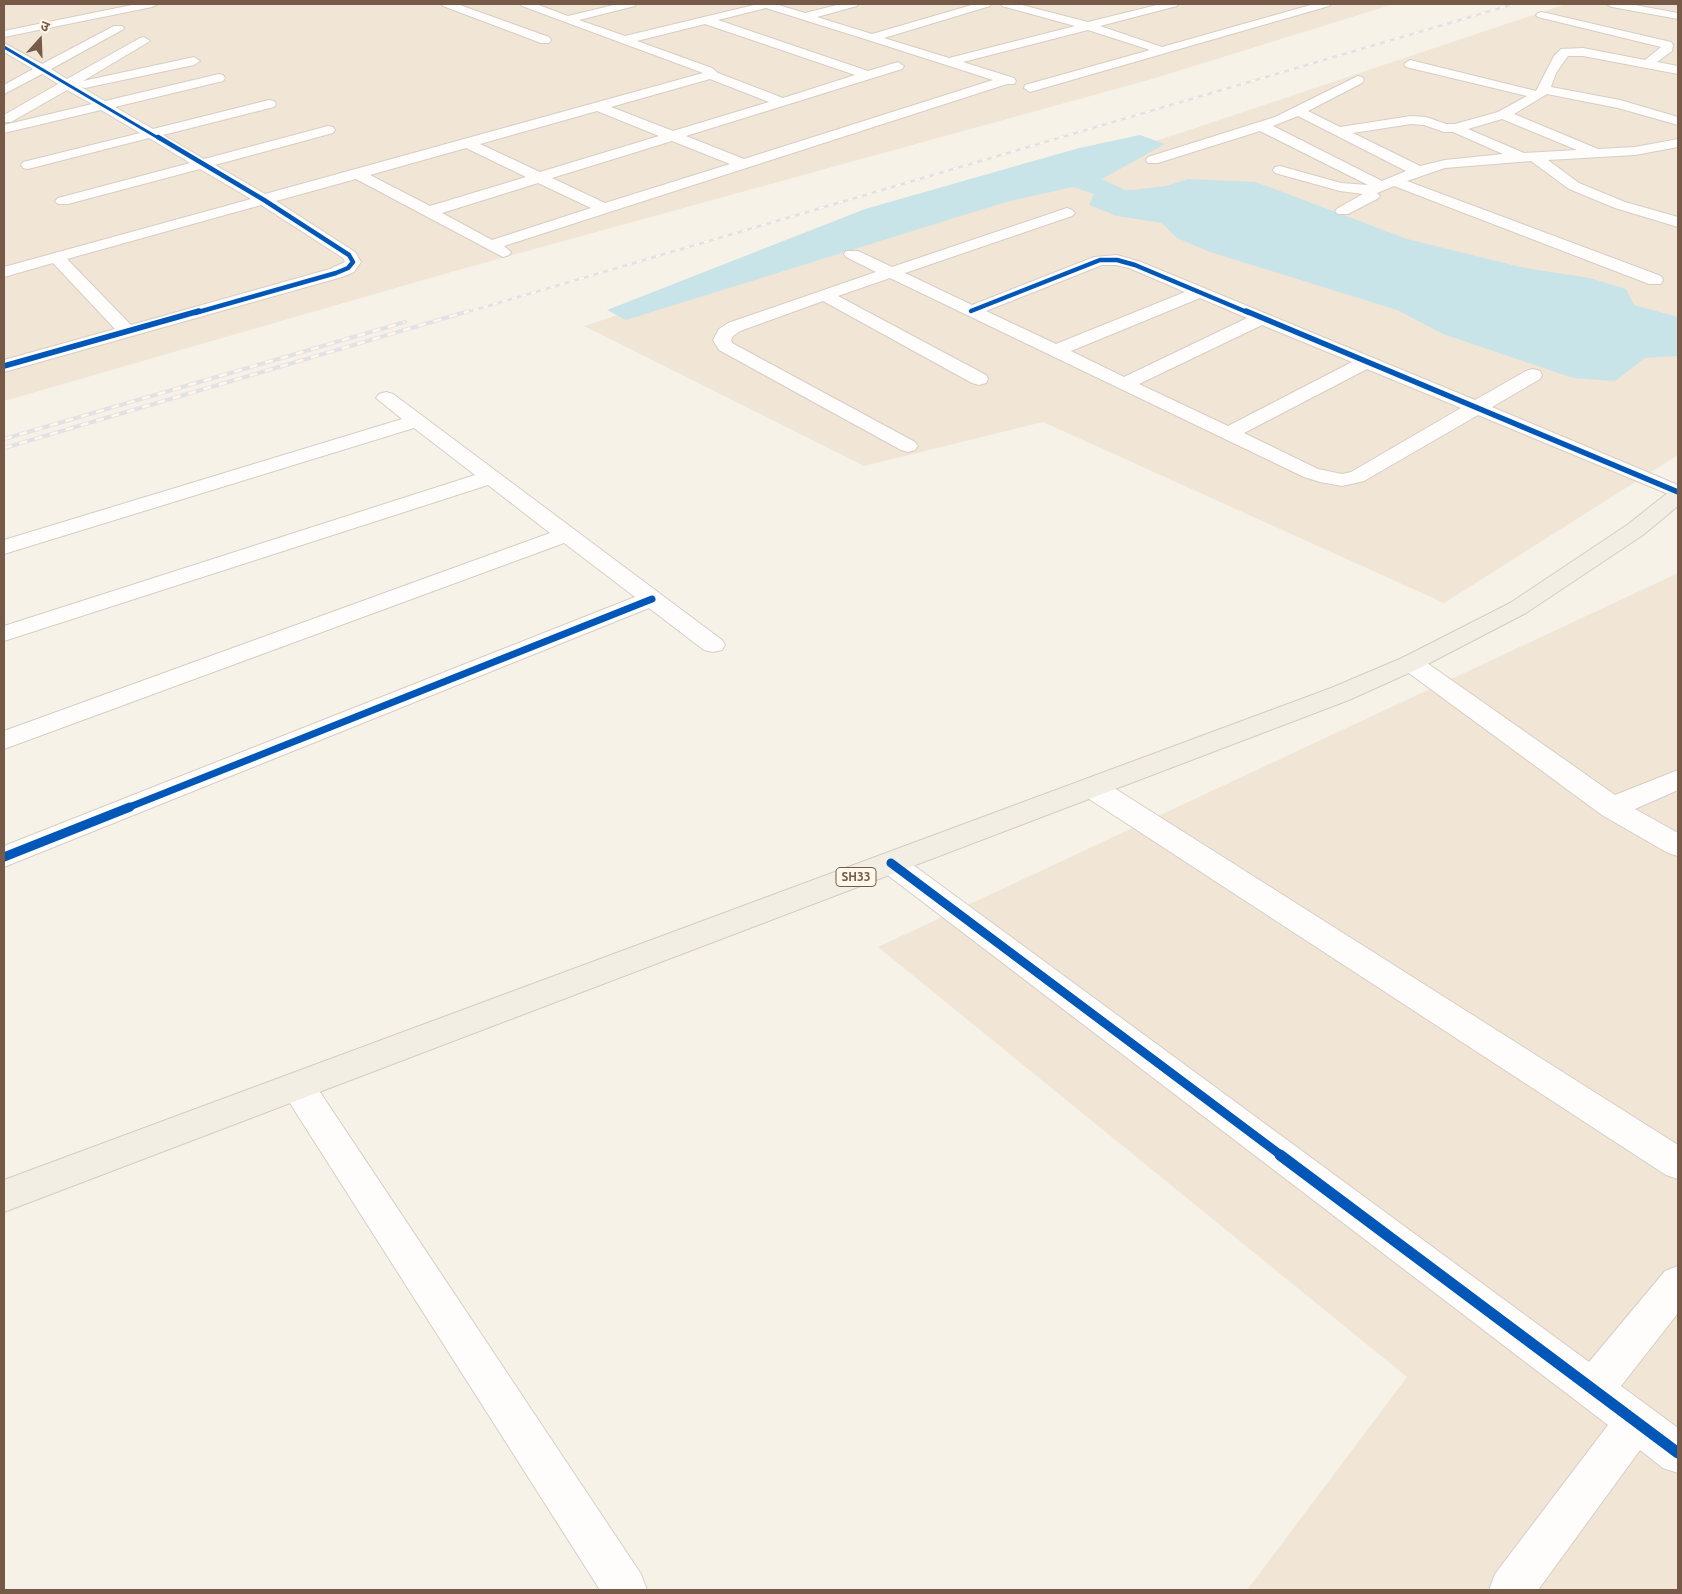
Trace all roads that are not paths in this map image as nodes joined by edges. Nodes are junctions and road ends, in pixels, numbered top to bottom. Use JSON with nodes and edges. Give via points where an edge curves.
{"nodes":[{"id":1,"x":85,"y":4,"type":"edge"},
{"id":2,"x":152,"y":4,"type":"edge"},
{"id":3,"x":447,"y":4,"type":"edge"},
{"id":4,"x":526,"y":4,"type":"edge"},
{"id":5,"x":631,"y":4,"type":"edge"},
{"id":6,"x":766,"y":4,"type":"edge"},
{"id":7,"x":854,"y":4,"type":"edge"},
{"id":8,"x":986,"y":4,"type":"edge"},
{"id":9,"x":1006,"y":4,"type":"edge"},
{"id":10,"x":1173,"y":4,"type":"edge"},
{"id":11,"x":1325,"y":4,"type":"edge"},
{"id":12,"x":1612,"y":4,"type":"edge"},
{"id":13,"x":1567,"y":7,"type":"dead end"},
{"id":14,"x":99,"y":15,"type":"junction"},
{"id":15,"x":1542,"y":15,"type":"junction"},
{"id":16,"x":1677,"y":16,"type":"edge"},
{"id":17,"x":805,"y":17,"type":"junction"},
{"id":18,"x":568,"y":19,"type":"junction"},
{"id":19,"x":1528,"y":19,"type":"dead end"},
{"id":20,"x":705,"y":20,"type":"junction"},
{"id":21,"x":1088,"y":26,"type":"junction"},
{"id":22,"x":118,"y":28,"type":"dead end"},
{"id":23,"x":1656,"y":28,"type":"dead end"},
{"id":24,"x":4,"y":34,"type":"edge"},
{"id":25,"x":872,"y":38,"type":"junction"},
{"id":26,"x":545,"y":40,"type":"dead end"},
{"id":27,"x":624,"y":40,"type":"junction"},
{"id":28,"x":144,"y":41,"type":"dead end"},
{"id":29,"x":4,"y":47,"type":"edge"},
{"id":30,"x":1161,"y":50,"type":"junction"},
{"id":31,"x":11,"y":58,"type":"edge"},
{"id":32,"x":194,"y":60,"type":"dead end"},
{"id":33,"x":949,"y":62,"type":"junction"},
{"id":34,"x":1410,"y":64,"type":"dead end"},
{"id":35,"x":1647,"y":64,"type":"junction"},
{"id":36,"x":898,"y":66,"type":"dead end"},
{"id":37,"x":41,"y":70,"type":"junction"},
{"id":38,"x":1678,"y":70,"type":"edge"},
{"id":39,"x":710,"y":75,"type":"junction"},
{"id":40,"x":867,"y":76,"type":"junction"},
{"id":41,"x":4,"y":78,"type":"edge"},
{"id":42,"x":219,"y":78,"type":"dead end"},
{"id":43,"x":1006,"y":80,"type":"junction"},
{"id":44,"x":1358,"y":80,"type":"dead end"},
{"id":45,"x":69,"y":86,"type":"junction"},
{"id":46,"x":1030,"y":88,"type":"junction"},
{"id":47,"x":4,"y":90,"type":"edge"},
{"id":48,"x":1541,"y":92,"type":"junction"},
{"id":49,"x":1049,"y":94,"type":"dead end"},
{"id":50,"x":782,"y":102,"type":"junction"},
{"id":51,"x":269,"y":104,"type":"dead end"},
{"id":52,"x":103,"y":105,"type":"junction"},
{"id":53,"x":597,"y":106,"type":"junction"},
{"id":54,"x":1298,"y":111,"type":"junction"},
{"id":55,"x":1503,"y":115,"type":"junction"},
{"id":56,"x":4,"y":120,"type":"edge"},
{"id":57,"x":1678,"y":121,"type":"edge"},
{"id":58,"x":1262,"y":126,"type":"junction"},
{"id":59,"x":1455,"y":128,"type":"junction"},
{"id":60,"x":4,"y":129,"type":"edge"},
{"id":61,"x":328,"y":130,"type":"dead end"},
{"id":62,"x":1338,"y":131,"type":"junction"},
{"id":63,"x":151,"y":134,"type":"junction"},
{"id":64,"x":672,"y":136,"type":"junction"},
{"id":65,"x":468,"y":143,"type":"junction"},
{"id":66,"x":1678,"y":143,"type":"edge"},
{"id":67,"x":1597,"y":153,"type":"junction"},
{"id":68,"x":1528,"y":157,"type":"junction"},
{"id":69,"x":1153,"y":160,"type":"dead end"},
{"id":70,"x":202,"y":164,"type":"junction"},
{"id":71,"x":743,"y":164,"type":"junction"},
{"id":72,"x":28,"y":165,"type":"dead end"},
{"id":73,"x":1280,"y":170,"type":"dead end"},
{"id":74,"x":1418,"y":171,"type":"junction"},
{"id":75,"x":358,"y":174,"type":"junction"},
{"id":76,"x":539,"y":177,"type":"junction"},
{"id":77,"x":1381,"y":186,"type":"junction"},
{"id":78,"x":264,"y":200,"type":"junction"},
{"id":79,"x":63,"y":201,"type":"dead end"},
{"id":80,"x":605,"y":208,"type":"junction"},
{"id":81,"x":1343,"y":211,"type":"dead end"},
{"id":82,"x":428,"y":212,"type":"junction"},
{"id":83,"x":1067,"y":213,"type":"dead end"},
{"id":84,"x":1677,"y":220,"type":"edge"},
{"id":85,"x":852,"y":254,"type":"dead end"},
{"id":86,"x":57,"y":258,"type":"junction"},
{"id":87,"x":4,"y":272,"type":"edge"},
{"id":88,"x":891,"y":272,"type":"junction"},
{"id":89,"x":1655,"y":280,"type":"dead end"},
{"id":90,"x":1201,"y":292,"type":"junction"},
{"id":91,"x":824,"y":295,"type":"junction"},
{"id":92,"x":971,"y":311,"type":"junction"},
{"id":93,"x":1262,"y":318,"type":"junction"},
{"id":94,"x":127,"y":331,"type":"junction"},
{"id":95,"x":1056,"y":351,"type":"junction"},
{"id":96,"x":1366,"y":362,"type":"junction"},
{"id":97,"x":4,"y":366,"type":"edge"},
{"id":98,"x":1533,"y":375,"type":"dead end"},
{"id":99,"x":979,"y":379,"type":"dead end"},
{"id":100,"x":1124,"y":384,"type":"junction"},
{"id":101,"x":386,"y":398,"type":"dead end"},
{"id":102,"x":1478,"y":408,"type":"junction"},
{"id":103,"x":417,"y":421,"type":"junction"},
{"id":104,"x":1229,"y":433,"type":"junction"},
{"id":105,"x":908,"y":446,"type":"dead end"},
{"id":106,"x":491,"y":477,"type":"junction"},
{"id":107,"x":1678,"y":492,"type":"edge"},
{"id":108,"x":1678,"y":496,"type":"edge"},
{"id":109,"x":567,"y":534,"type":"junction"},
{"id":110,"x":4,"y":547,"type":"edge"},
{"id":111,"x":652,"y":599,"type":"junction"},
{"id":112,"x":4,"y":634,"type":"edge"},
{"id":113,"x":713,"y":645,"type":"dead end"},
{"id":114,"x":1411,"y":663,"type":"junction"},
{"id":115,"x":4,"y":740,"type":"edge"},
{"id":116,"x":1678,"y":779,"type":"edge"},
{"id":117,"x":1093,"y":788,"type":"junction"},
{"id":118,"x":1612,"y":808,"type":"junction"},
{"id":119,"x":1678,"y":846,"type":"edge"},
{"id":120,"x":4,"y":857,"type":"edge"},
{"id":121,"x":891,"y":864,"type":"junction"},
{"id":122,"x":298,"y":1087,"type":"junction"},
{"id":123,"x":1678,"y":1164,"type":"edge"},
{"id":124,"x":4,"y":1196,"type":"edge"},
{"id":125,"x":1678,"y":1284,"type":"edge"},
{"id":126,"x":1593,"y":1389,"type":"junction"},
{"id":127,"x":1636,"y":1422,"type":"junction"},
{"id":128,"x":1678,"y":1453,"type":"edge"},
{"id":129,"x":624,"y":1590,"type":"edge"},
{"id":130,"x":1510,"y":1590,"type":"edge"}],
"edges":[{"from":1,"to":14,"type":"street"},
{"from":2,"to":14,"type":"street"},
{"from":3,"to":26,"type":"street"},
{"from":4,"to":18,"type":"street"},
{"from":5,"to":18,"type":"street"},
{"from":6,"to":17,"type":"street"},
{"from":6,"to":20,"type":"street"},
{"from":7,"to":17,"type":"street"},
{"from":8,"to":25,"type":"street"},
{"from":9,"to":21,"type":"street"},
{"from":10,"to":21,"type":"street"},
{"from":11,"to":30,"type":"street"},
{"from":12,"to":16,"type":"street"},
{"from":13,"to":15,"type":"street"},
{"from":14,"to":24,"type":"street"},
{"from":15,"to":19,"type":"street"},
{"from":15,"to":35,"type":"street","via":[[1667,45],[1668,48]]},
{"from":16,"to":23,"type":"street"},
{"from":17,"to":25,"type":"street"},
{"from":18,"to":27,"type":"street"},
{"from":20,"to":27,"type":"street"},
{"from":20,"to":40,"type":"street"},
{"from":21,"to":30,"type":"street"},
{"from":21,"to":33,"type":"street"},
{"from":22,"to":37,"type":"street"},
{"from":25,"to":33,"type":"street"},
{"from":27,"to":39,"type":"street","via":[[708,71],[712,73]]},
{"from":28,"to":45,"type":"street"},
{"from":29,"to":31,"type":"street"},
{"from":30,"to":46,"type":"street"},
{"from":31,"to":37,"type":"street"},
{"from":32,"to":45,"type":"street"},
{"from":33,"to":43,"type":"street"},
{"from":34,"to":48,"type":"street"},
{"from":35,"to":38,"type":"street"},
{"from":35,"to":48,"type":"street","via":[[1583,52],[1565,52]]},
{"from":36,"to":40,"type":"street"},
{"from":37,"to":41,"type":"street"},
{"from":37,"to":45,"type":"street"},
{"from":37,"to":47,"type":"street"},
{"from":39,"to":50,"type":"street"},
{"from":39,"to":53,"type":"street"},
{"from":40,"to":50,"type":"street"},
{"from":42,"to":52,"type":"street"},
{"from":43,"to":46,"type":"street"},
{"from":43,"to":71,"type":"street"},
{"from":44,"to":54,"type":"street"},
{"from":45,"to":52,"type":"street"},
{"from":45,"to":56,"type":"street"},
{"from":46,"to":49,"type":"street"},
{"from":48,"to":55,"type":"street"},
{"from":48,"to":57,"type":"street","via":[[1620,104]]},
{"from":50,"to":64,"type":"street"},
{"from":51,"to":63,"type":"street"},
{"from":52,"to":60,"type":"street"},
{"from":52,"to":63,"type":"street"},
{"from":53,"to":64,"type":"street"},
{"from":53,"to":65,"type":"street"},
{"from":54,"to":58,"type":"street"},
{"from":54,"to":62,"type":"street"},
{"from":55,"to":59,"type":"street"},
{"from":55,"to":67,"type":"street"},
{"from":58,"to":69,"type":"street"},
{"from":58,"to":77,"type":"street"},
{"from":59,"to":62,"type":"street","via":[[1411,120]]},
{"from":59,"to":68,"type":"street"},
{"from":61,"to":70,"type":"street"},
{"from":62,"to":74,"type":"street"},
{"from":63,"to":70,"type":"street"},
{"from":63,"to":72,"type":"street"},
{"from":64,"to":71,"type":"street"},
{"from":64,"to":76,"type":"street"},
{"from":65,"to":75,"type":"street"},
{"from":65,"to":76,"type":"street"},
{"from":66,"to":67,"type":"street","via":[[1635,151]]},
{"from":67,"to":68,"type":"street"},
{"from":68,"to":74,"type":"street","via":[[1446,164]]},
{"from":68,"to":84,"type":"street","via":[[1574,186],[1620,205]]},
{"from":70,"to":78,"type":"street"},
{"from":70,"to":79,"type":"street"},
{"from":71,"to":80,"type":"street"},
{"from":73,"to":77,"type":"street","via":[[1340,187]]},
{"from":74,"to":77,"type":"street"},
{"from":75,"to":78,"type":"street"},
{"from":75,"to":82,"type":"street"},
{"from":76,"to":80,"type":"street"},
{"from":76,"to":82,"type":"street"},
{"from":77,"to":81,"type":"street","via":[[1372,196]]},
{"from":77,"to":89,"type":"street"},
{"from":78,"to":86,"type":"street"},
{"from":78,"to":94,"type":"street","via":[[349,255],[353,262],[336,273]]},
{"from":80,"to":82,"type":"street","via":[[497,248]]},
{"from":83,"to":88,"type":"street"},
{"from":85,"to":88,"type":"street"},
{"from":86,"to":87,"type":"street"},
{"from":86,"to":94,"type":"street"},
{"from":88,"to":91,"type":"street"},
{"from":88,"to":92,"type":"street"},
{"from":90,"to":92,"type":"street","via":[[1135,265],[1100,260]]},
{"from":90,"to":93,"type":"street"},
{"from":90,"to":95,"type":"street"},
{"from":91,"to":99,"type":"street"},
{"from":91,"to":105,"type":"street","via":[[734,327],[725,333],[722,340],[725,346]]},
{"from":92,"to":95,"type":"street"},
{"from":93,"to":96,"type":"street"},
{"from":93,"to":100,"type":"street"},
{"from":94,"to":97,"type":"street"},
{"from":95,"to":100,"type":"street"},
{"from":96,"to":102,"type":"street"},
{"from":96,"to":104,"type":"street"},
{"from":98,"to":102,"type":"street"},
{"from":100,"to":104,"type":"street"},
{"from":101,"to":103,"type":"street"},
{"from":102,"to":104,"type":"street","via":[[1357,477],[1342,480],[1311,473]]},
{"from":102,"to":107,"type":"street"},
{"from":103,"to":106,"type":"street"},
{"from":103,"to":110,"type":"street"},
{"from":106,"to":109,"type":"street"},
{"from":106,"to":112,"type":"street"},
{"from":108,"to":114,"type":"main road","number":"SH33","via":[[1635,530],[1534,597]]},
{"from":109,"to":111,"type":"street"},
{"from":109,"to":115,"type":"street"},
{"from":111,"to":113,"type":"street"},
{"from":111,"to":120,"type":"street"},
{"from":114,"to":117,"type":"main road","number":"SH33","via":[[1340,694]]},
{"from":114,"to":118,"type":"street"},
{"from":116,"to":118,"type":"street"},
{"from":117,"to":121,"type":"main road","number":"SH33"},
{"from":117,"to":123,"type":"street"},
{"from":118,"to":119,"type":"street"},
{"from":121,"to":122,"type":"main road","number":"SH33"},
{"from":121,"to":126,"type":"street"},
{"from":122,"to":124,"type":"main road","number":"SH33"},
{"from":122,"to":129,"type":"street"},
{"from":125,"to":126,"type":"street"},
{"from":126,"to":127,"type":"street"},
{"from":127,"to":128,"type":"street"},
{"from":127,"to":130,"type":"street"}]}
